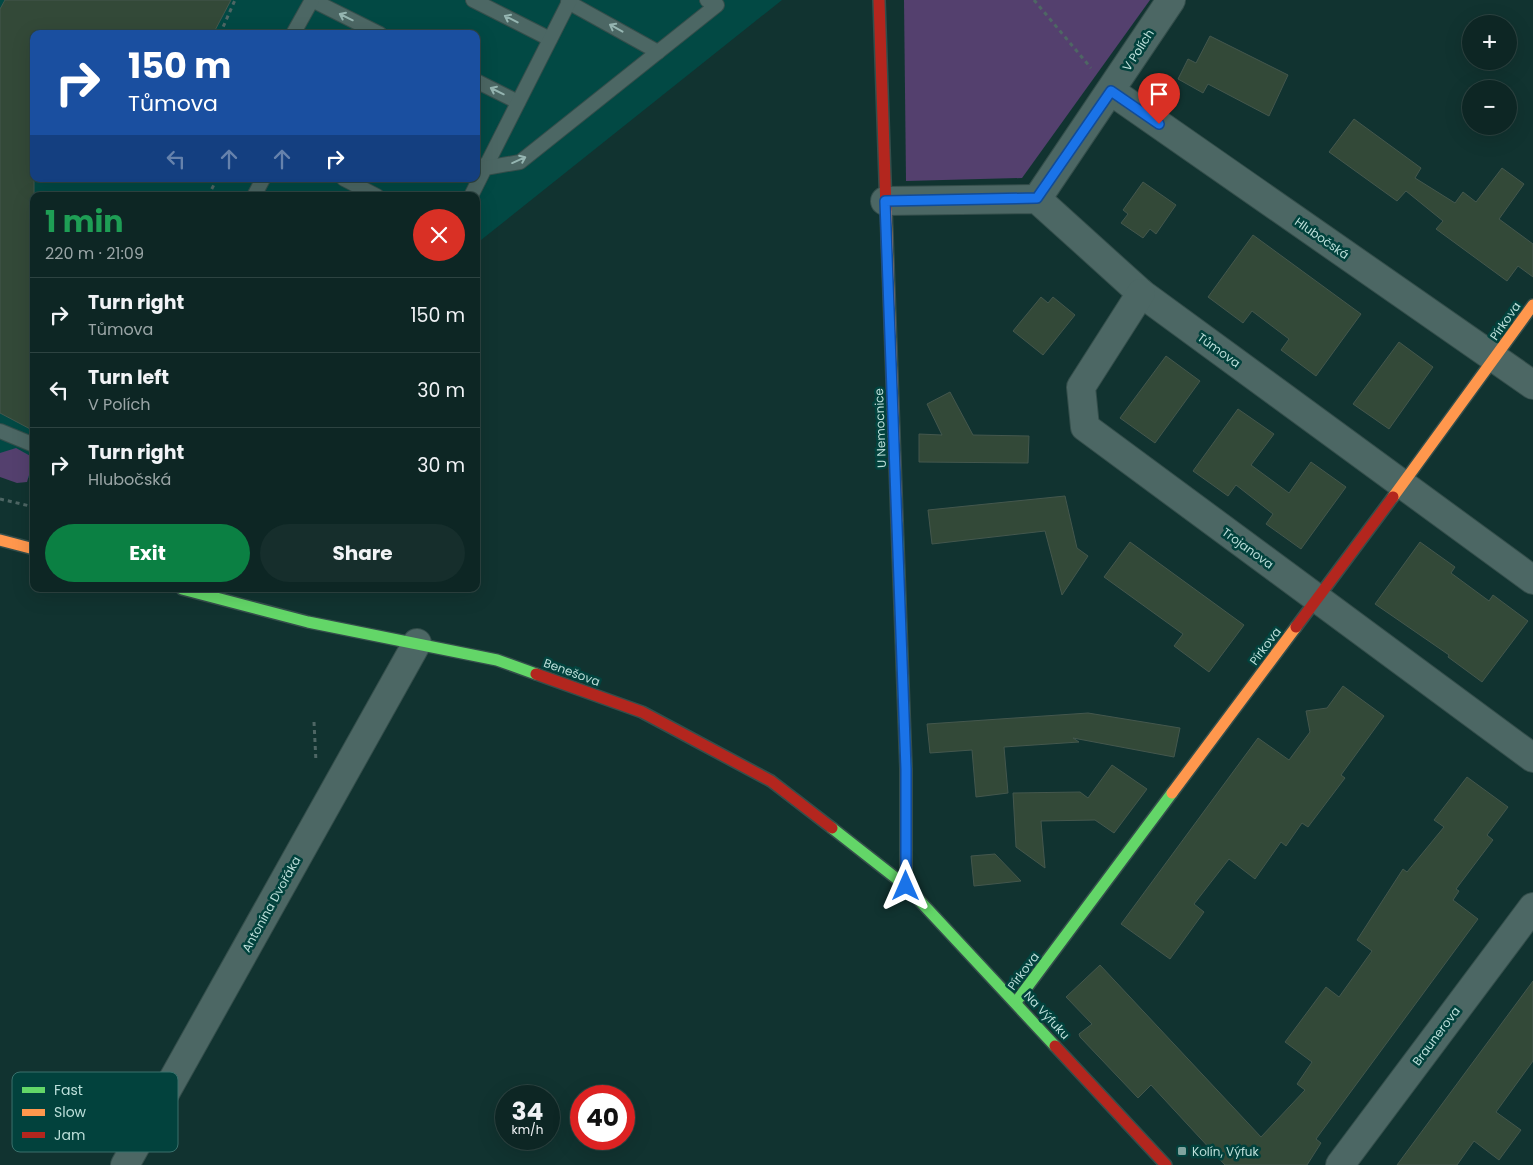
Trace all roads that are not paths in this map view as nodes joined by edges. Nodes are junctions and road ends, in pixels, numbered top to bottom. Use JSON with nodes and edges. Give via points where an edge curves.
{"nodes":[{"id":1,"x":312,"y":0,"type":"edge"},
{"id":2,"x":473,"y":0,"type":"edge"},
{"id":3,"x":879,"y":0,"type":"edge"},
{"id":4,"x":1171,"y":0,"type":"edge"},
{"id":5,"x":569,"y":1,"type":"edge"},
{"id":6,"x":716,"y":2,"type":"edge"},
{"id":7,"x":294,"y":30,"type":"edge"},
{"id":8,"x":372,"y":30,"type":"edge"},
{"id":9,"x":550,"y":39,"type":"junction"},
{"id":10,"x":658,"y":52,"type":"junction"},
{"id":11,"x":480,"y":83,"type":"edge"},
{"id":12,"x":1111,"y":91,"type":"junction"},
{"id":13,"x":518,"y":102,"type":"junction"},
{"id":14,"x":481,"y":166,"type":"edge"},
{"id":15,"x":350,"y":182,"type":"edge"},
{"id":16,"x":369,"y":192,"type":"edge"},
{"id":17,"x":1037,"y":198,"type":"junction"},
{"id":18,"x":885,"y":201,"type":"junction"},
{"id":19,"x":1142,"y":294,"type":"junction"},
{"id":20,"x":1533,"y":305,"type":"edge"},
{"id":21,"x":1496,"y":358,"type":"junction"},
{"id":22,"x":1533,"y":385,"type":"edge"},
{"id":23,"x":0,"y":431,"type":"edge"},
{"id":24,"x":30,"y":443,"type":"edge"},
{"id":25,"x":1403,"y":484,"type":"junction"},
{"id":26,"x":0,"y":540,"type":"edge"},
{"id":27,"x":30,"y":548,"type":"edge"},
{"id":28,"x":1533,"y":580,"type":"edge"},
{"id":29,"x":193,"y":592,"type":"edge"},
{"id":30,"x":1318,"y":599,"type":"junction"},
{"id":31,"x":417,"y":643,"type":"junction"},
{"id":32,"x":1533,"y":758,"type":"edge"},
{"id":33,"x":906,"y":886,"type":"junction"},
{"id":34,"x":1533,"y":907,"type":"edge"},
{"id":35,"x":1016,"y":1002,"type":"junction"},
{"id":36,"x":177,"y":1072,"type":"edge"},
{"id":37,"x":132,"y":1152,"type":"edge"},
{"id":38,"x":125,"y":1165,"type":"edge"},
{"id":39,"x":1166,"y":1165,"type":"edge"},
{"id":40,"x":1340,"y":1165,"type":"edge"}],
"edges":[{"from":1,"to":7,"type":"lane"},
{"from":8,"to":1,"type":"lane","one_way":true},
{"from":9,"to":2,"type":"lane","one_way":true},
{"from":3,"to":18,"type":"street","name":"U Nemocnice"},
{"from":4,"to":12,"type":"street","name":"V Polích"},
{"from":5,"to":9,"type":"lane"},
{"from":10,"to":5,"type":"lane","one_way":true},
{"from":6,"to":10,"type":"lane"},
{"from":9,"to":13,"type":"lane"},
{"from":14,"to":10,"type":"lane","one_way":true,"via":[[520,162]]},
{"from":13,"to":11,"type":"lane","one_way":true},
{"from":12,"to":17,"type":"street","name":"V Polích"},
{"from":12,"to":21,"type":"street","name":"Hlubočská"},
{"from":13,"to":14,"type":"lane"},
{"from":15,"to":16,"type":"lane"},
{"from":17,"to":18,"type":"street"},
{"from":17,"to":19,"type":"street","name":"Tůmova"},
{"from":18,"to":33,"type":"street","name":"U Nemocnice","via":[[906,759]]},
{"from":19,"to":25,"type":"street","name":"Tůmova"},
{"from":19,"to":30,"type":"street","name":"Trojanova","via":[[1081,387],[1085,428]]},
{"from":20,"to":21,"type":"street","name":"Pírkova"},
{"from":21,"to":22,"type":"street","name":"Hlubočská"},
{"from":21,"to":25,"type":"street","name":"Pírkova"},
{"from":23,"to":24,"type":"lane"},
{"from":25,"to":28,"type":"street","name":"Tůmova"},
{"from":25,"to":30,"type":"street","name":"Pírkova"},
{"from":26,"to":27,"type":"street"},
{"from":29,"to":31,"type":"street","name":"Benešova","via":[[308,622]]},
{"from":30,"to":32,"type":"street","name":"Trojanova"},
{"from":30,"to":35,"type":"street","name":"Pírkova"},
{"from":31,"to":33,"type":"street","name":"Benešova","via":[[497,660],[642,712],[771,781]]},
{"from":31,"to":36,"type":"street","name":"Antonína Dvořáka"},
{"from":33,"to":35,"type":"street","name":"Na Výfuku"},
{"from":34,"to":40,"type":"street","name":"Braunerova"},
{"from":35,"to":39,"type":"street","name":"Na Výfuku"},
{"from":37,"to":38,"type":"street","name":"Antonína Dvořáka"}]}
